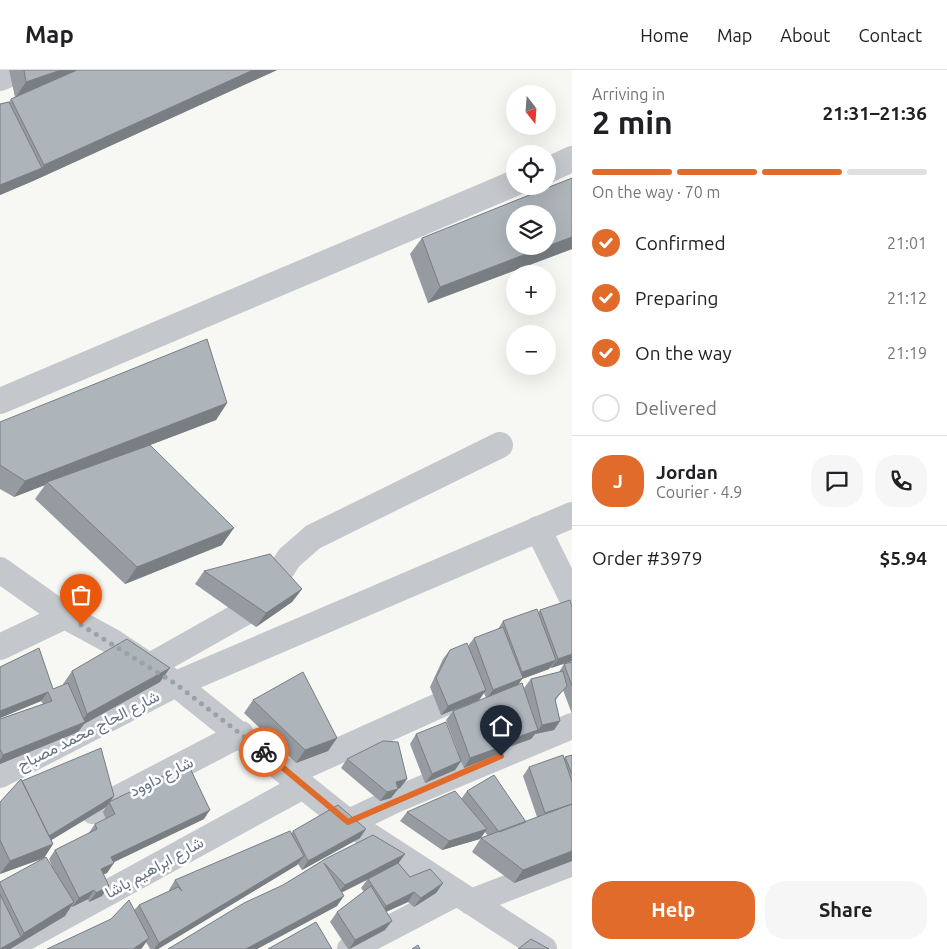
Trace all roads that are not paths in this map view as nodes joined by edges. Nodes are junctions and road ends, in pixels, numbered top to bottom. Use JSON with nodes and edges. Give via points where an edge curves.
{"nodes":[{"id":1,"x":20,"y":70,"type":"edge"},
{"id":2,"x":0,"y":78,"type":"edge"},
{"id":3,"x":572,"y":159,"type":"edge"},
{"id":4,"x":556,"y":166,"type":"edge"},
{"id":5,"x":506,"y":187,"type":"edge"},
{"id":6,"x":0,"y":401,"type":"edge"},
{"id":7,"x":500,"y":445,"type":"dead end"},
{"id":8,"x":572,"y":515,"type":"edge"},
{"id":9,"x":538,"y":529,"type":"junction"},
{"id":10,"x":0,"y":570,"type":"edge"},
{"id":11,"x":572,"y":598,"type":"edge"},
{"id":12,"x":65,"y":616,"type":"junction"},
{"id":13,"x":0,"y":647,"type":"edge"},
{"id":14,"x":150,"y":666,"type":"junction"},
{"id":15,"x":492,"y":681,"type":"edge"},
{"id":16,"x":176,"y":684,"type":"junction"},
{"id":17,"x":572,"y":726,"type":"edge"},
{"id":18,"x":242,"y":734,"type":"junction"},
{"id":19,"x":0,"y":776,"type":"edge"},
{"id":20,"x":296,"y":779,"type":"junction"},
{"id":21,"x":348,"y":822,"type":"junction"},
{"id":22,"x":69,"y":824,"type":"edge"},
{"id":23,"x":314,"y":841,"type":"edge"},
{"id":24,"x":572,"y":863,"type":"edge"},
{"id":25,"x":464,"y":897,"type":"junction"},
{"id":26,"x":531,"y":946,"type":"edge"},
{"id":27,"x":5,"y":949,"type":"edge"},
{"id":28,"x":350,"y":949,"type":"edge"}],
"edges":[{"from":1,"to":2,"type":"street"},
{"from":3,"to":4,"type":"street"},
{"from":5,"to":6,"type":"street"},
{"from":7,"to":14,"type":"street","via":[[313,537],[289,558],[268,591],[251,609]]},
{"from":8,"to":9,"type":"street","name":"شارع الحاج محمد مصباح"},
{"from":9,"to":11,"type":"street"},
{"from":9,"to":16,"type":"street","name":"شارع الحاج محمد مصباح"},
{"from":10,"to":12,"type":"street"},
{"from":12,"to":13,"type":"street"},
{"from":12,"to":14,"type":"street"},
{"from":14,"to":16,"type":"street"},
{"from":15,"to":20,"type":"street","name":"شارع ابراهيم باشا"},
{"from":16,"to":18,"type":"street"},
{"from":16,"to":19,"type":"street","name":"شارع الحاج محمد مصباح"},
{"from":17,"to":21,"type":"street"},
{"from":18,"to":20,"type":"street"},
{"from":18,"to":22,"type":"street","name":"شارع داوود"},
{"from":20,"to":21,"type":"street"},
{"from":20,"to":27,"type":"street","name":"شارع ابراهيم باشا"},
{"from":21,"to":23,"type":"street"},
{"from":21,"to":25,"type":"street"},
{"from":24,"to":25,"type":"street"},
{"from":25,"to":26,"type":"street"},
{"from":25,"to":28,"type":"street"}]}
